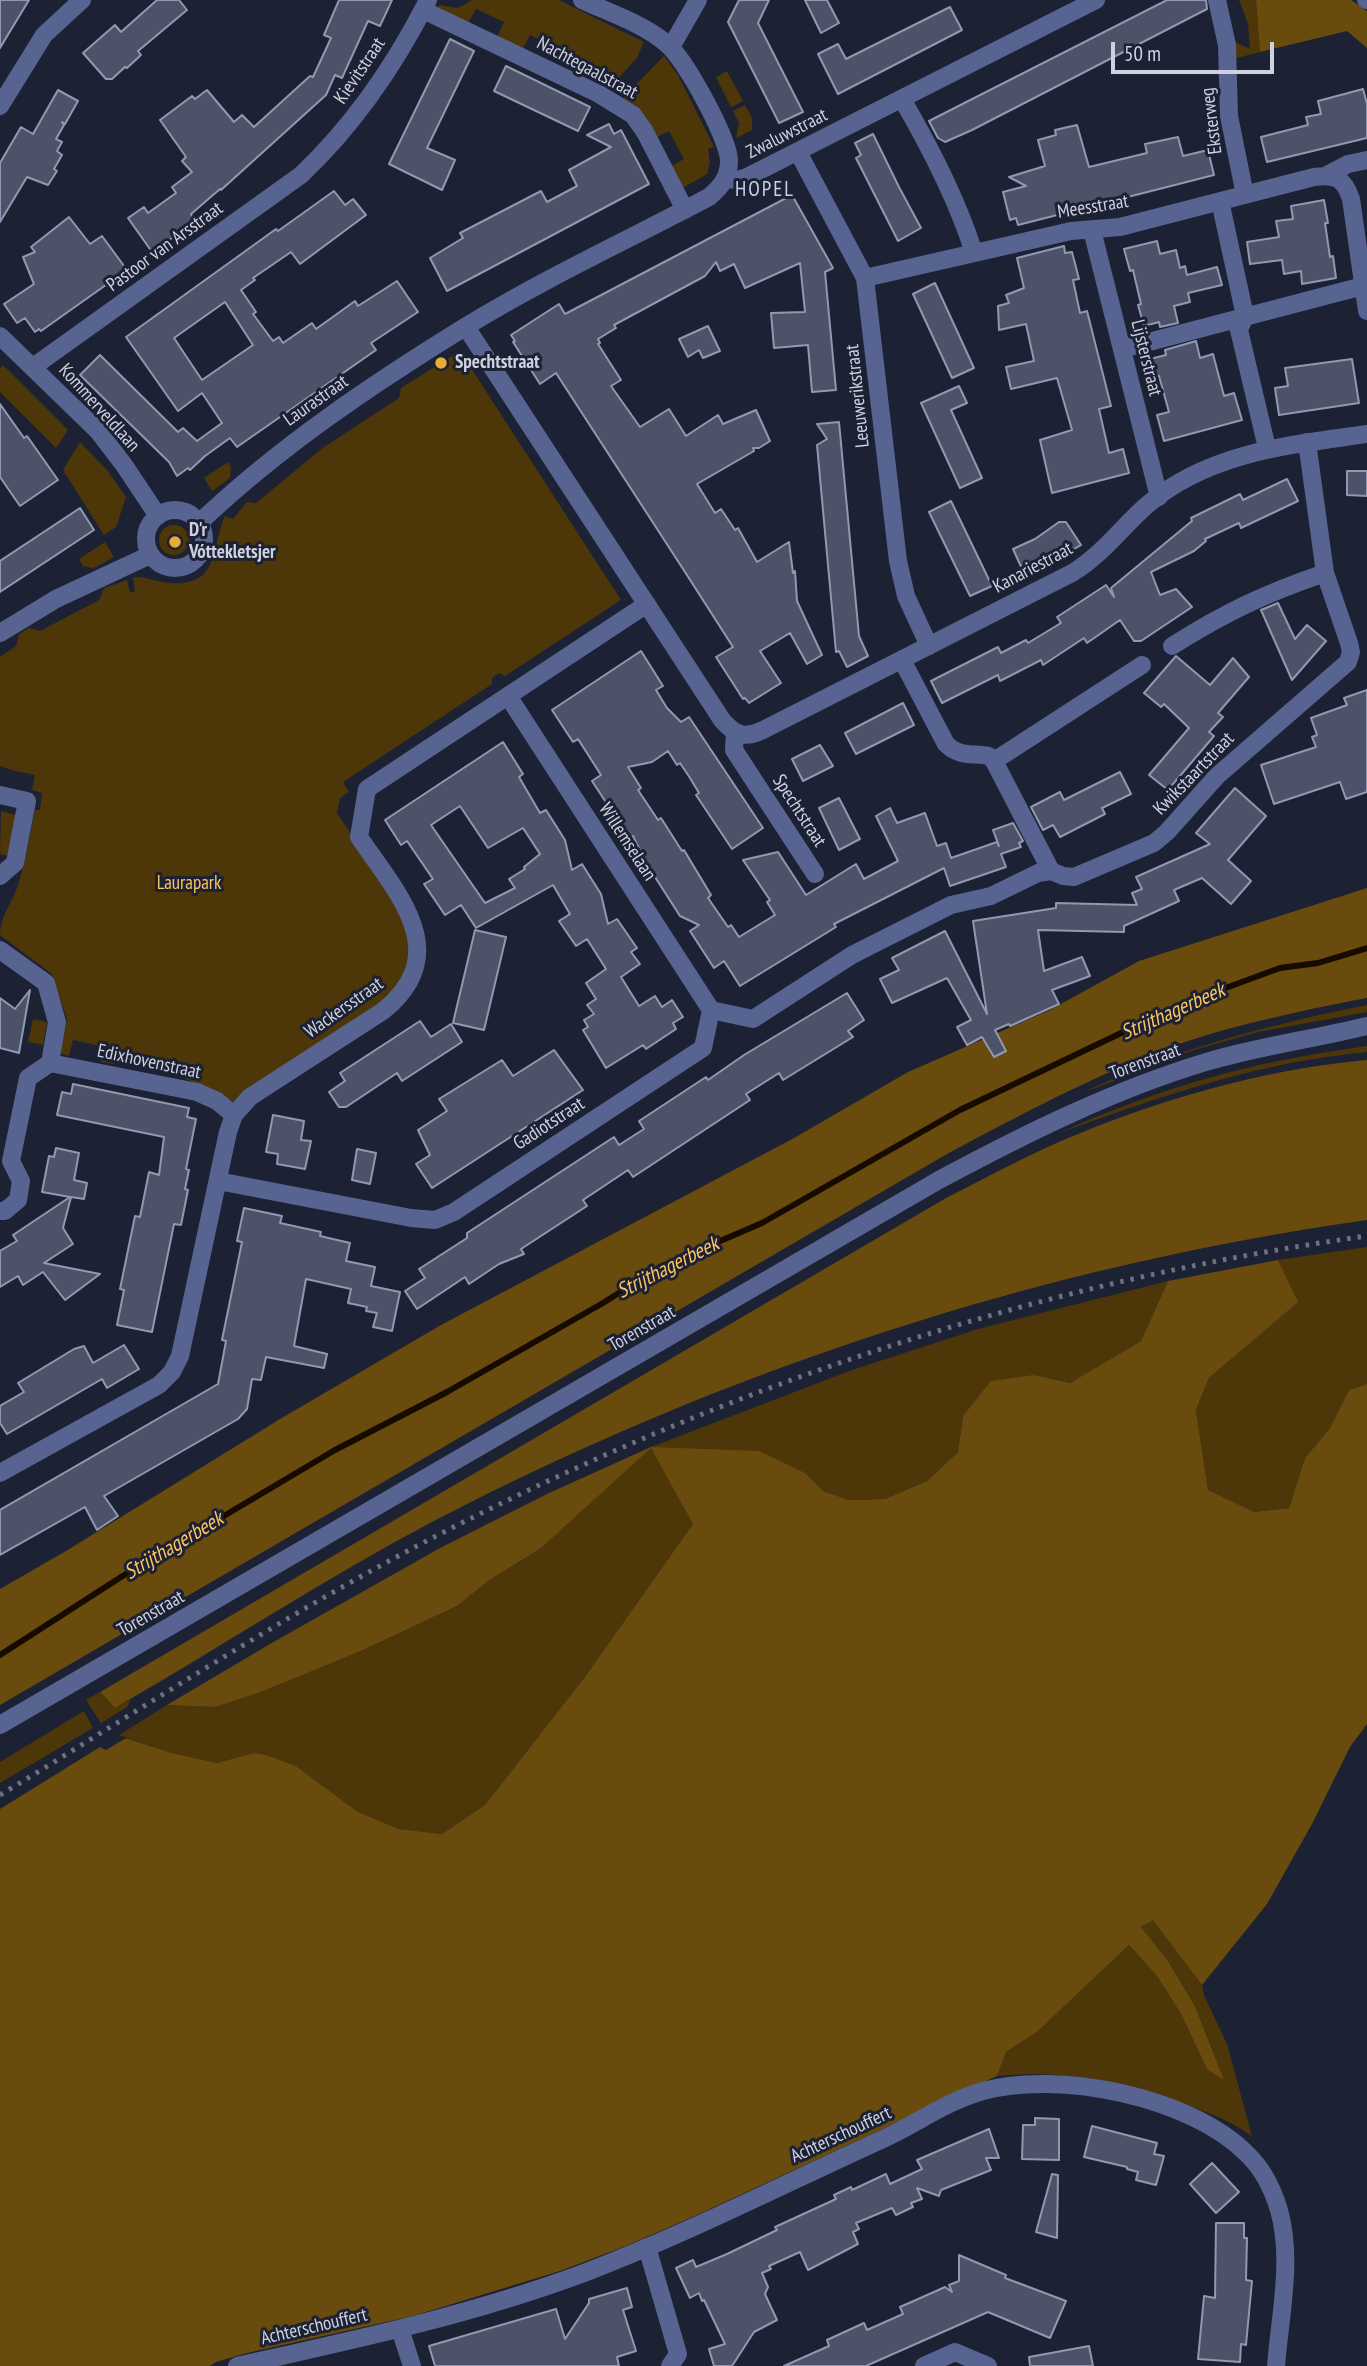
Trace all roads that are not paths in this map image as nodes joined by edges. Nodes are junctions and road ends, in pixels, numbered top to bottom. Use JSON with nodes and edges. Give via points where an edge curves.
{"nodes":[{"id":1,"x":82,"y":0,"type":"edge"},
{"id":2,"x":582,"y":0,"type":"edge"},
{"id":3,"x":698,"y":0,"type":"edge"},
{"id":4,"x":1096,"y":0,"type":"edge"},
{"id":5,"x":1217,"y":0,"type":"edge"},
{"id":6,"x":426,"y":5,"type":"edge"},
{"id":7,"x":671,"y":47,"type":"junction"},
{"id":8,"x":902,"y":99,"type":"junction"},
{"id":9,"x":0,"y":106,"type":"edge"},
{"id":10,"x":798,"y":152,"type":"junction"},
{"id":11,"x":319,"y":159,"type":"joint"},
{"id":12,"x":1367,"y":160,"type":"edge"},
{"id":13,"x":1332,"y":177,"type":"junction"},
{"id":14,"x":726,"y":178,"type":"junction"},
{"id":15,"x":1245,"y":195,"type":"junction"},
{"id":16,"x":1220,"y":201,"type":"junction"},
{"id":17,"x":685,"y":210,"type":"junction"},
{"id":18,"x":1093,"y":230,"type":"junction"},
{"id":19,"x":974,"y":253,"type":"junction"},
{"id":20,"x":866,"y":278,"type":"junction"},
{"id":21,"x":1363,"y":286,"type":"junction"},
{"id":22,"x":1367,"y":311,"type":"edge"},
{"id":23,"x":1245,"y":316,"type":"junction"},
{"id":24,"x":466,"y":327,"type":"junction"},
{"id":25,"x":0,"y":336,"type":"edge"},
{"id":26,"x":1122,"y":349,"type":"junction"},
{"id":27,"x":33,"y":367,"type":"junction"},
{"id":28,"x":1367,"y":434,"type":"edge"},
{"id":29,"x":1307,"y":442,"type":"junction"},
{"id":30,"x":1267,"y":448,"type":"junction"},
{"id":31,"x":1160,"y":497,"type":"junction"},
{"id":32,"x":158,"y":516,"type":"junction"},
{"id":33,"x":199,"y":523,"type":"junction"},
{"id":34,"x":150,"y":555,"type":"junction"},
{"id":35,"x":1325,"y":573,"type":"junction"},
{"id":36,"x":648,"y":604,"type":"junction"},
{"id":37,"x":0,"y":633,"type":"edge"},
{"id":38,"x":929,"y":646,"type":"junction"},
{"id":39,"x":1172,"y":646,"type":"dead end"},
{"id":40,"x":1367,"y":655,"type":"edge"},
{"id":41,"x":902,"y":660,"type":"junction"},
{"id":42,"x":1348,"y":662,"type":"junction"},
{"id":43,"x":1142,"y":665,"type":"dead end"},
{"id":44,"x":508,"y":696,"type":"junction"},
{"id":45,"x":735,"y":733,"type":"junction"},
{"id":46,"x":994,"y":761,"type":"junction"},
{"id":47,"x":0,"y":794,"type":"edge"},
{"id":48,"x":1051,"y":872,"type":"junction"},
{"id":49,"x":815,"y":874,"type":"dead end"},
{"id":50,"x":0,"y":876,"type":"edge"},
{"id":51,"x":0,"y":950,"type":"edge"},
{"id":52,"x":712,"y":1010,"type":"junction"},
{"id":53,"x":1367,"y":1026,"type":"edge"},
{"id":54,"x":1332,"y":1034,"type":"junction"},
{"id":55,"x":1367,"y":1034,"type":"edge"},
{"id":56,"x":50,"y":1063,"type":"junction"},
{"id":57,"x":234,"y":1115,"type":"junction"},
{"id":58,"x":218,"y":1181,"type":"junction"},
{"id":59,"x":0,"y":1211,"type":"edge"},
{"id":60,"x":0,"y":1474,"type":"edge"},
{"id":61,"x":0,"y":1725,"type":"edge"},
{"id":62,"x":647,"y":2247,"type":"junction"},
{"id":63,"x":400,"y":2329,"type":"junction"},
{"id":64,"x":237,"y":2366,"type":"edge"},
{"id":65,"x":412,"y":2366,"type":"edge"},
{"id":66,"x":670,"y":2366,"type":"edge"},
{"id":67,"x":924,"y":2366,"type":"edge"},
{"id":68,"x":988,"y":2366,"type":"edge"},
{"id":69,"x":1276,"y":2366,"type":"edge"}],
"edges":[{"from":1,"to":9,"type":"street","via":[[44,35]]},
{"from":2,"to":7,"type":"street"},
{"from":3,"to":7,"type":"street"},
{"from":4,"to":8,"type":"street","name":"Zwaluwstraat"},
{"from":5,"to":15,"type":"street","name":"Eksterweg","via":[[1227,45],[1228,116]]},
{"from":6,"to":11,"type":"street","name":"Kievitstraat","via":[[365,105]]},
{"from":6,"to":17,"type":"street","name":"Nachtegaalstraat","via":[[633,115]]},
{"from":7,"to":14,"type":"street","via":[[724,140],[729,159]]},
{"from":8,"to":10,"type":"street","name":"Zwaluwstraat"},
{"from":8,"to":19,"type":"street","via":[[954,199]]},
{"from":10,"to":14,"type":"street","name":"Zwaluwstraat","via":[[747,177]]},
{"from":10,"to":20,"type":"street","name":"Leeuwerikstraat"},
{"from":11,"to":27,"type":"street","name":"Pastoor van Arsstraat"},
{"from":12,"to":13,"type":"street","name":"Meesstraat","via":[[1348,164]]},
{"from":13,"to":15,"type":"street","name":"Meesstraat"},
{"from":13,"to":21,"type":"street","via":[[1347,188]]},
{"from":14,"to":17,"type":"street","via":[[709,197]]},
{"from":15,"to":16,"type":"street","name":"Meesstraat"},
{"from":16,"to":18,"type":"street","name":"Meesstraat"},
{"from":16,"to":23,"type":"street"},
{"from":17,"to":24,"type":"street"},
{"from":18,"to":19,"type":"street","name":"Meesstraat","via":[[1071,230]]},
{"from":18,"to":26,"type":"street","name":"Lijsterstraat"},
{"from":19,"to":20,"type":"street","name":"Meesstraat"},
{"from":20,"to":38,"type":"street","name":"Leeuwerikstraat","via":[[898,561],[906,596]]},
{"from":21,"to":22,"type":"street"},
{"from":21,"to":23,"type":"street"},
{"from":23,"to":26,"type":"street"},
{"from":23,"to":30,"type":"street","via":[[1239,330]]},
{"from":24,"to":33,"type":"street","name":"Laurastraat","via":[[308,431]]},
{"from":24,"to":36,"type":"street","name":"Spechtstraat"},
{"from":25,"to":27,"type":"street","name":"Kommerveldlaan"},
{"from":26,"to":31,"type":"street","name":"Lijsterstraat"},
{"from":27,"to":32,"type":"street","name":"Kommerveldlaan","via":[[98,431]]},
{"from":28,"to":29,"type":"street","name":"Kanariestraat"},
{"from":29,"to":30,"type":"street","name":"Kanariestraat"},
{"from":29,"to":35,"type":"street"},
{"from":30,"to":31,"type":"street","name":"Kanariestraat","via":[[1191,477]]},
{"from":31,"to":38,"type":"street","name":"Kanariestraat","via":[[1083,566]]},
{"from":32,"to":33,"type":"street","via":[[180,510]]},
{"from":32,"to":34,"type":"street","via":[[146,532]]},
{"from":33,"to":34,"type":"street","via":[[204,547],[191,564],[167,567]]},
{"from":34,"to":37,"type":"street","via":[[56,599]]},
{"from":35,"to":39,"type":"street","via":[[1251,600]]},
{"from":35,"to":42,"type":"street","via":[[1349,643]]},
{"from":36,"to":44,"type":"street","name":"Wackersstraat"},
{"from":36,"to":45,"type":"street","name":"Spechtstraat","via":[[722,720]]},
{"from":38,"to":41,"type":"street","name":"Kanariestraat"},
{"from":40,"to":42,"type":"street","name":"Kwikstaartstraat"},
{"from":41,"to":45,"type":"street","name":"Kanariestraat","via":[[754,734]]},
{"from":41,"to":46,"type":"street","via":[[946,744],[962,755],[989,756]]},
{"from":42,"to":48,"type":"street","name":"Kwikstaartstraat","via":[[1217,776],[1154,843],[1074,877]]},
{"from":43,"to":46,"type":"street"},
{"from":44,"to":52,"type":"street","name":"Willemselaan"},
{"from":44,"to":57,"type":"street","name":"Wackersstraat","via":[[367,789],[359,837],[417,932],[413,973],[396,1001],[250,1097]]},
{"from":45,"to":49,"type":"street","name":"Spechtstraat","via":[[734,750]]},
{"from":46,"to":48,"type":"street"},
{"from":47,"to":50,"type":"street","via":[[27,801],[15,863]]},
{"from":48,"to":52,"type":"street","name":"Kwikstaartstraat","via":[[1038,873],[991,896],[951,905],[852,955],[752,1019]]},
{"from":51,"to":56,"type":"street","via":[[47,983],[57,1022]]},
{"from":52,"to":58,"type":"street","name":"Gadiotstraat","via":[[703,1048],[454,1212],[435,1220]]},
{"from":53,"to":54,"type":"street","name":"Torenstraat"},
{"from":54,"to":55,"type":"street","name":"Torenstraat"},
{"from":54,"to":61,"type":"street","name":"Torenstraat","via":[[1207,1062],[1108,1098],[1002,1146]]},
{"from":56,"to":57,"type":"street","name":"Edixhovenstraat","via":[[197,1092]]},
{"from":56,"to":59,"type":"street","via":[[28,1078],[11,1161],[21,1181],[18,1200]]},
{"from":57,"to":58,"type":"street"},
{"from":58,"to":60,"type":"street","via":[[180,1356],[172,1372],[159,1385]]},
{"from":62,"to":63,"type":"street","name":"Achterschouffert","via":[[520,2295]]},
{"from":62,"to":66,"type":"street","via":[[678,2354]]},
{"from":62,"to":69,"type":"street","name":"Achterschouffert","via":[[984,2091],[1051,2084],[1120,2092],[1210,2125],[1249,2155],[1261,2171],[1277,2206],[1285,2241]]},
{"from":63,"to":64,"type":"street","name":"Achterschouffert"},
{"from":63,"to":65,"type":"street"},
{"from":67,"to":68,"type":"street","via":[[955,2352]]}]}
